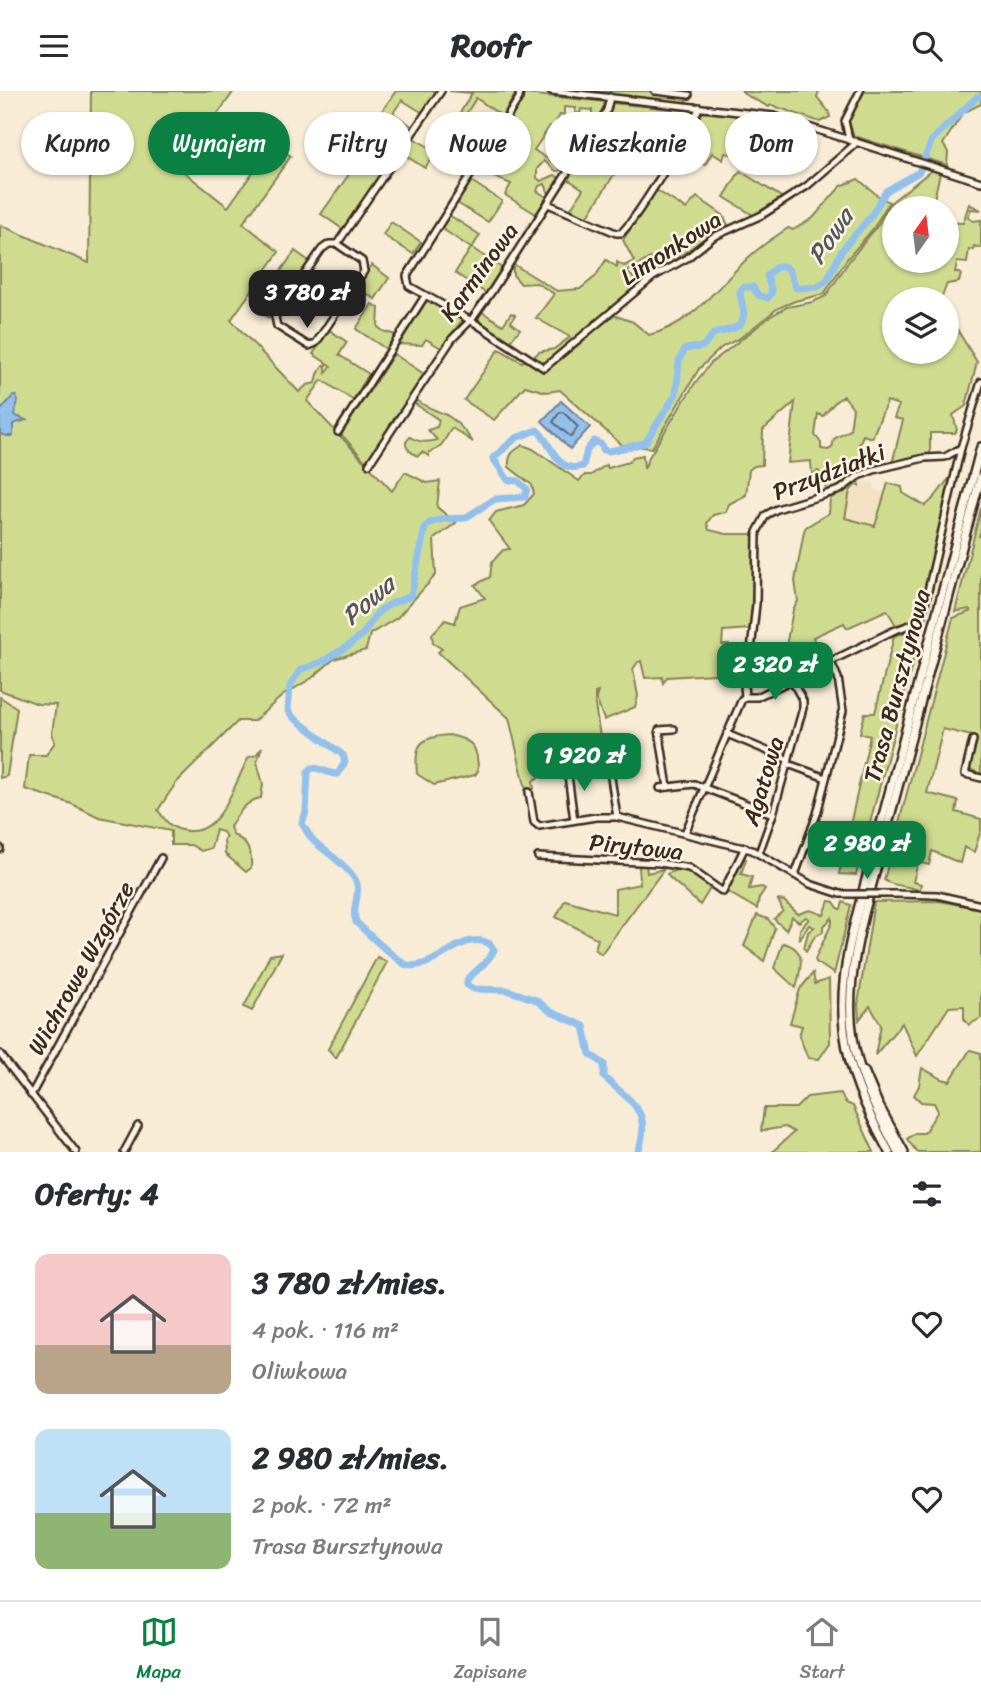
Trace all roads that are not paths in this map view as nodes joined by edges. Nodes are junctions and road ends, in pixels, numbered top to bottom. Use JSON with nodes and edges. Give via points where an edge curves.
{"nodes":[{"id":1,"x":441,"y":91,"type":"edge"},
{"id":2,"x":520,"y":91,"type":"edge"},
{"id":3,"x":551,"y":91,"type":"edge"},
{"id":4,"x":655,"y":91,"type":"edge"},
{"id":5,"x":860,"y":91,"type":"edge"},
{"id":6,"x":690,"y":93,"type":"edge"},
{"id":7,"x":610,"y":97,"type":"junction"},
{"id":8,"x":689,"y":106,"type":"junction"},
{"id":9,"x":699,"y":107,"type":"junction"},
{"id":10,"x":852,"y":140,"type":"junction"},
{"id":11,"x":981,"y":182,"type":"edge"},
{"id":12,"x":548,"y":204,"type":"junction"},
{"id":13,"x":337,"y":244,"type":"junction"},
{"id":14,"x":425,"y":296,"type":"junction"},
{"id":15,"x":470,"y":321,"type":"junction"},
{"id":16,"x":981,"y":382,"type":"edge"},
{"id":17,"x":338,"y":432,"type":"dead end"},
{"id":18,"x":981,"y":447,"type":"edge"},
{"id":19,"x":961,"y":448,"type":"junction"},
{"id":20,"x":369,"y":464,"type":"dead end"},
{"id":21,"x":981,"y":475,"type":"edge"},
{"id":22,"x":830,"y":660,"type":"junction"},
{"id":23,"x":792,"y":679,"type":"junction"},
{"id":24,"x":745,"y":697,"type":"junction"},
{"id":25,"x":674,"y":729,"type":"dead end"},
{"id":26,"x":727,"y":734,"type":"junction"},
{"id":27,"x":973,"y":740,"type":"dead end"},
{"id":28,"x":606,"y":745,"type":"dead end"},
{"id":29,"x":788,"y":762,"type":"junction"},
{"id":30,"x":567,"y":768,"type":"dead end"},
{"id":31,"x":827,"y":778,"type":"junction"},
{"id":32,"x":981,"y":778,"type":"edge"},
{"id":33,"x":668,"y":787,"type":"junction"},
{"id":34,"x":705,"y":787,"type":"junction"},
{"id":35,"x":660,"y":788,"type":"dead end"},
{"id":36,"x":530,"y":792,"type":"dead end"},
{"id":37,"x":773,"y":814,"type":"junction"},
{"id":38,"x":617,"y":817,"type":"junction"},
{"id":39,"x":574,"y":820,"type":"junction"},
{"id":40,"x":685,"y":833,"type":"junction"},
{"id":41,"x":745,"y":847,"type":"junction"},
{"id":42,"x":759,"y":853,"type":"junction"},
{"id":43,"x":538,"y":857,"type":"dead end"},
{"id":44,"x":161,"y":858,"type":"dead end"},
{"id":45,"x":794,"y":875,"type":"junction"},
{"id":46,"x":981,"y":905,"type":"edge"},
{"id":47,"x":854,"y":1047,"type":"junction"},
{"id":48,"x":0,"y":1055,"type":"edge"},
{"id":49,"x":31,"y":1095,"type":"junction"},
{"id":50,"x":867,"y":1110,"type":"junction"},
{"id":51,"x":138,"y":1126,"type":"dead end"},
{"id":52,"x":890,"y":1127,"type":"junction"},
{"id":53,"x":76,"y":1152,"type":"edge"},
{"id":54,"x":124,"y":1152,"type":"edge"},
{"id":55,"x":884,"y":1152,"type":"edge"},
{"id":56,"x":890,"y":1152,"type":"edge"},
{"id":57,"x":898,"y":1152,"type":"edge"},
{"id":58,"x":904,"y":1152,"type":"edge"},
{"id":59,"x":910,"y":1152,"type":"edge"}],
"edges":[{"from":1,"to":13,"type":"street"},
{"from":2,"to":14,"type":"street","via":[[407,276],[409,286]]},
{"from":3,"to":7,"type":"street"},
{"from":4,"to":6,"type":"street"},
{"from":5,"to":10,"type":"street","via":[[845,121]]},
{"from":6,"to":8,"type":"street"},
{"from":7,"to":8,"type":"street"},
{"from":7,"to":12,"type":"street","name":"Karminowa","via":[[607,110]]},
{"from":8,"to":9,"type":"street"},
{"from":9,"to":10,"type":"street","via":[[774,116]]},
{"from":9,"to":12,"type":"street","via":[[621,233]]},
{"from":10,"to":11,"type":"street"},
{"from":10,"to":15,"type":"street","name":"Limonkowa","via":[[854,145],[807,187],[762,215],[713,237],[653,277],[544,368]]},
{"from":12,"to":15,"type":"street","name":"Karminowa"},
{"from":13,"to":13,"type":"street","via":[[362,261],[363,271],[316,343],[306,345],[277,326],[275,317],[322,249]]},
{"from":14,"to":15,"type":"street"},
{"from":14,"to":17,"type":"street"},
{"from":15,"to":20,"type":"street","name":"Karminowa","via":[[452,339]]},
{"from":16,"to":19,"type":"street"},
{"from":18,"to":50,"type":"main road","name":"Trasa Bursztynowa","via":[[845,963],[845,1044]]},
{"from":19,"to":22,"type":"street","via":[[921,621]]},
{"from":19,"to":24,"type":"street","name":"Przydziałki","via":[[945,457],[874,470],[840,490],[766,515],[757,532],[756,604]]},
{"from":21,"to":47,"type":"main road","name":"Trasa Bursztynowa","via":[[857,942],[850,991]]},
{"from":22,"to":23,"type":"street"},
{"from":22,"to":31,"type":"street","via":[[843,711]]},
{"from":23,"to":24,"type":"street","via":[[757,697]]},
{"from":23,"to":29,"type":"street","name":"Agatowa","via":[[803,708]]},
{"from":24,"to":26,"type":"street","name":"Przydziałki"},
{"from":25,"to":33,"type":"street","via":[[659,730]]},
{"from":26,"to":29,"type":"street"},
{"from":26,"to":34,"type":"street","name":"Przydziałki"},
{"from":27,"to":32,"type":"street","via":[[965,774]]},
{"from":28,"to":38,"type":"street"},
{"from":29,"to":31,"type":"street"},
{"from":29,"to":37,"type":"street","name":"Agatowa"},
{"from":30,"to":39,"type":"street"},
{"from":31,"to":45,"type":"street"},
{"from":33,"to":34,"type":"street"},
{"from":33,"to":35,"type":"street"},
{"from":34,"to":37,"type":"street"},
{"from":34,"to":40,"type":"street","name":"Przydziałki"},
{"from":36,"to":39,"type":"street","via":[[536,825]]},
{"from":37,"to":42,"type":"street","name":"Agatowa"},
{"from":38,"to":39,"type":"street"},
{"from":38,"to":40,"type":"street"},
{"from":40,"to":41,"type":"street"},
{"from":41,"to":42,"type":"street"},
{"from":41,"to":43,"type":"street","name":"Pirytowa","via":[[723,892],[689,868]]},
{"from":42,"to":45,"type":"street"},
{"from":44,"to":49,"type":"street","name":"Wichrowe Wzgórze"},
{"from":45,"to":46,"type":"street","bridge":true,"via":[[840,894],[950,897]]},
{"from":47,"to":52,"type":"main road"},
{"from":47,"to":57,"type":"main road","name":"Trasa Bursztynowa","via":[[867,1093]]},
{"from":48,"to":49,"type":"street"},
{"from":49,"to":53,"type":"street"},
{"from":50,"to":55,"type":"main road"},
{"from":50,"to":56,"type":"main road","name":"Trasa Bursztynowa"},
{"from":51,"to":54,"type":"street"},
{"from":52,"to":58,"type":"main road"},
{"from":52,"to":59,"type":"main road"}]}
